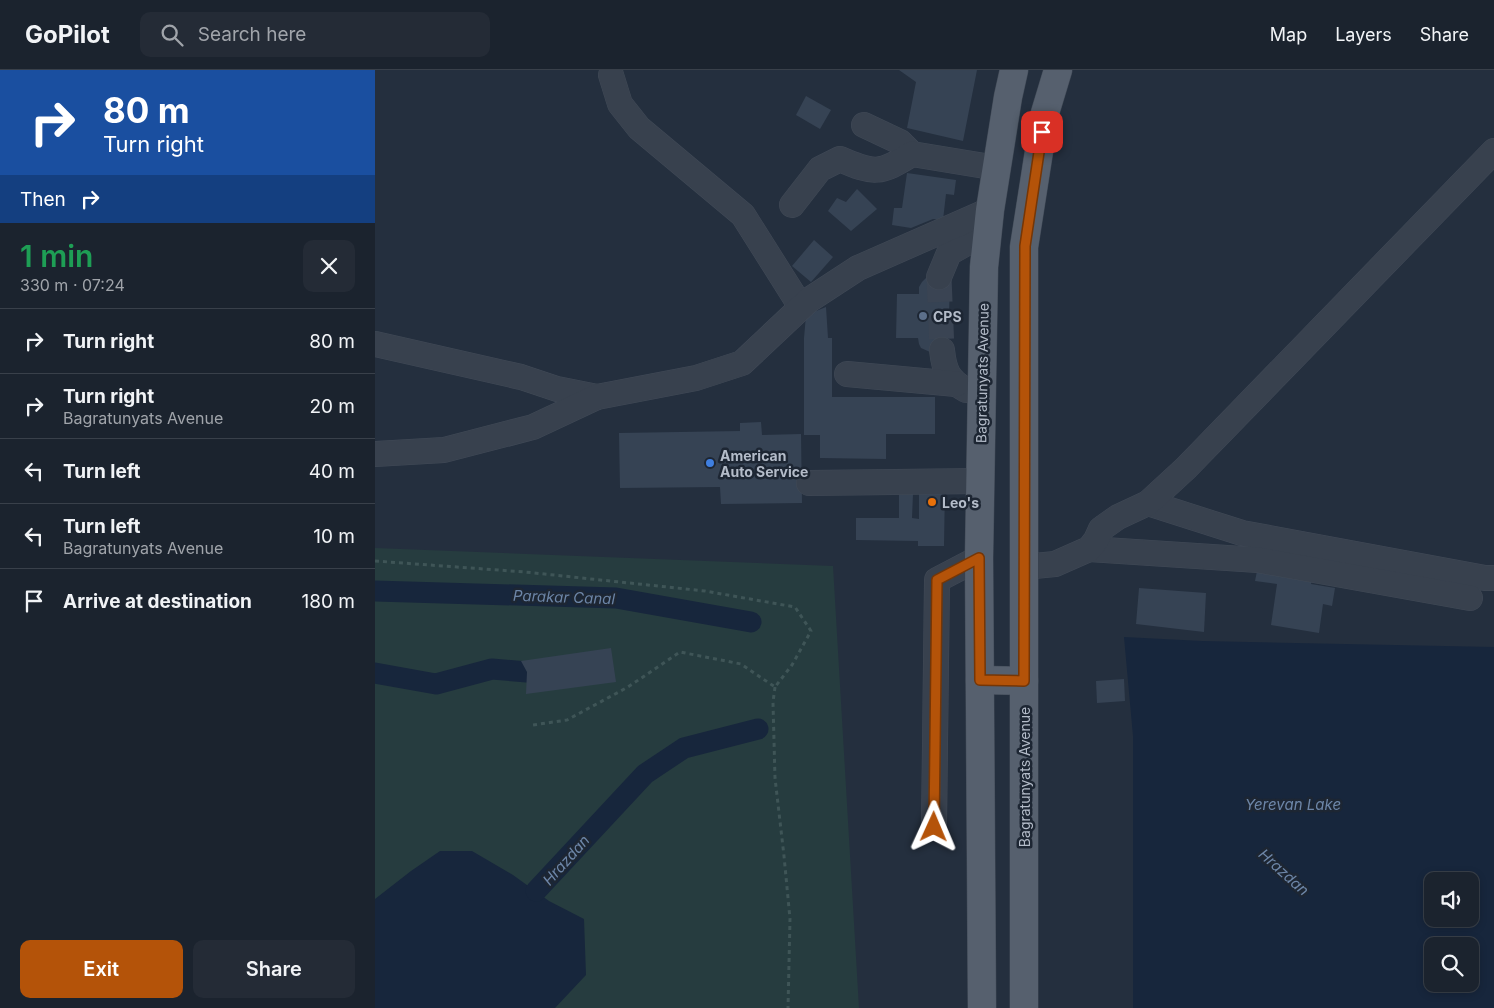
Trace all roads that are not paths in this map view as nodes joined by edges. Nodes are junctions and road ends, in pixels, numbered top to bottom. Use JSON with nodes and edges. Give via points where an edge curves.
{"nodes":[{"id":1,"x":1014,"y":70,"type":"edge"},
{"id":2,"x":1058,"y":70,"type":"edge"},
{"id":3,"x":611,"y":75,"type":"dead end"},
{"id":4,"x":864,"y":125,"type":"dead end"},
{"id":5,"x":1494,"y":151,"type":"edge"},
{"id":6,"x":912,"y":154,"type":"junction"},
{"id":7,"x":997,"y":168,"type":"junction"},
{"id":8,"x":792,"y":205,"type":"dead end"},
{"id":9,"x":989,"y":220,"type":"junction"},
{"id":10,"x":939,"y":277,"type":"tunnel mouth"},
{"id":11,"x":801,"y":307,"type":"junction"},
{"id":12,"x":375,"y":344,"type":"edge"},
{"id":13,"x":942,"y":350,"type":"tunnel mouth"},
{"id":14,"x":847,"y":374,"type":"dead end"},
{"id":15,"x":956,"y":384,"type":"junction"},
{"id":16,"x":597,"y":397,"type":"junction"},
{"id":17,"x":981,"y":398,"type":"junction"},
{"id":18,"x":375,"y":454,"type":"edge"},
{"id":19,"x":980,"y":481,"type":"junction"},
{"id":20,"x":809,"y":483,"type":"dead end"},
{"id":21,"x":1148,"y":502,"type":"junction"},
{"id":22,"x":1089,"y":549,"type":"junction"},
{"id":23,"x":979,"y":558,"type":"junction"},
{"id":24,"x":1024,"y":567,"type":"junction"},
{"id":25,"x":1494,"y":578,"type":"edge"},
{"id":26,"x":1470,"y":598,"type":"dead end"},
{"id":27,"x":980,"y":680,"type":"junction"},
{"id":28,"x":1024,"y":681,"type":"junction"},
{"id":29,"x":934,"y":827,"type":"dead end"},
{"id":30,"x":982,"y":1008,"type":"edge"},
{"id":31,"x":1024,"y":1008,"type":"edge"}],
"edges":[{"from":1,"to":7,"type":"main road","name":"Bagratunyats Avenue"},
{"from":2,"to":24,"type":"main road","name":"Bagratunyats Avenue","via":[[1045,113],[1025,246]]},
{"from":3,"to":11,"type":"street","via":[[620,104],[639,128],[743,216]]},
{"from":4,"to":6,"type":"street","via":[[899,142]]},
{"from":5,"to":21,"type":"street","via":[[1186,468]]},
{"from":6,"to":7,"type":"street"},
{"from":6,"to":8,"type":"street","via":[[880,170],[864,170],[840,159],[821,170]]},
{"from":7,"to":9,"type":"main road","name":"Bagratunyats Avenue"},
{"from":9,"to":10,"type":"street","via":[[949,253]]},
{"from":9,"to":11,"type":"street","via":[[857,268]]},
{"from":9,"to":17,"type":"main road","name":"Bagratunyats Avenue","via":[[984,267]]},
{"from":11,"to":16,"type":"street","via":[[742,362],[696,378]]},
{"from":12,"to":16,"type":"street"},
{"from":13,"to":15,"type":"street","via":[[943,366]]},
{"from":14,"to":15,"type":"street"},
{"from":15,"to":17,"type":"street"},
{"from":16,"to":18,"type":"street","via":[[533,427],[444,450]]},
{"from":17,"to":19,"type":"main road","name":"Bagratunyats Avenue"},
{"from":19,"to":20,"type":"street"},
{"from":19,"to":23,"type":"main road","name":"Bagratunyats Avenue"},
{"from":21,"to":22,"type":"street","via":[[1101,529]]},
{"from":21,"to":25,"type":"street","via":[[1242,532]]},
{"from":22,"to":24,"type":"street","via":[[1055,564]]},
{"from":22,"to":26,"type":"street","via":[[1258,560]]},
{"from":23,"to":27,"type":"main road","name":"Bagratunyats Avenue"},
{"from":23,"to":29,"type":"street","via":[[937,580]]},
{"from":24,"to":28,"type":"main road","name":"Bagratunyats Avenue"},
{"from":27,"to":28,"type":"main road"},
{"from":27,"to":30,"type":"main road","name":"Bagratunyats Avenue"},
{"from":28,"to":31,"type":"main road","name":"Bagratunyats Avenue"}]}
